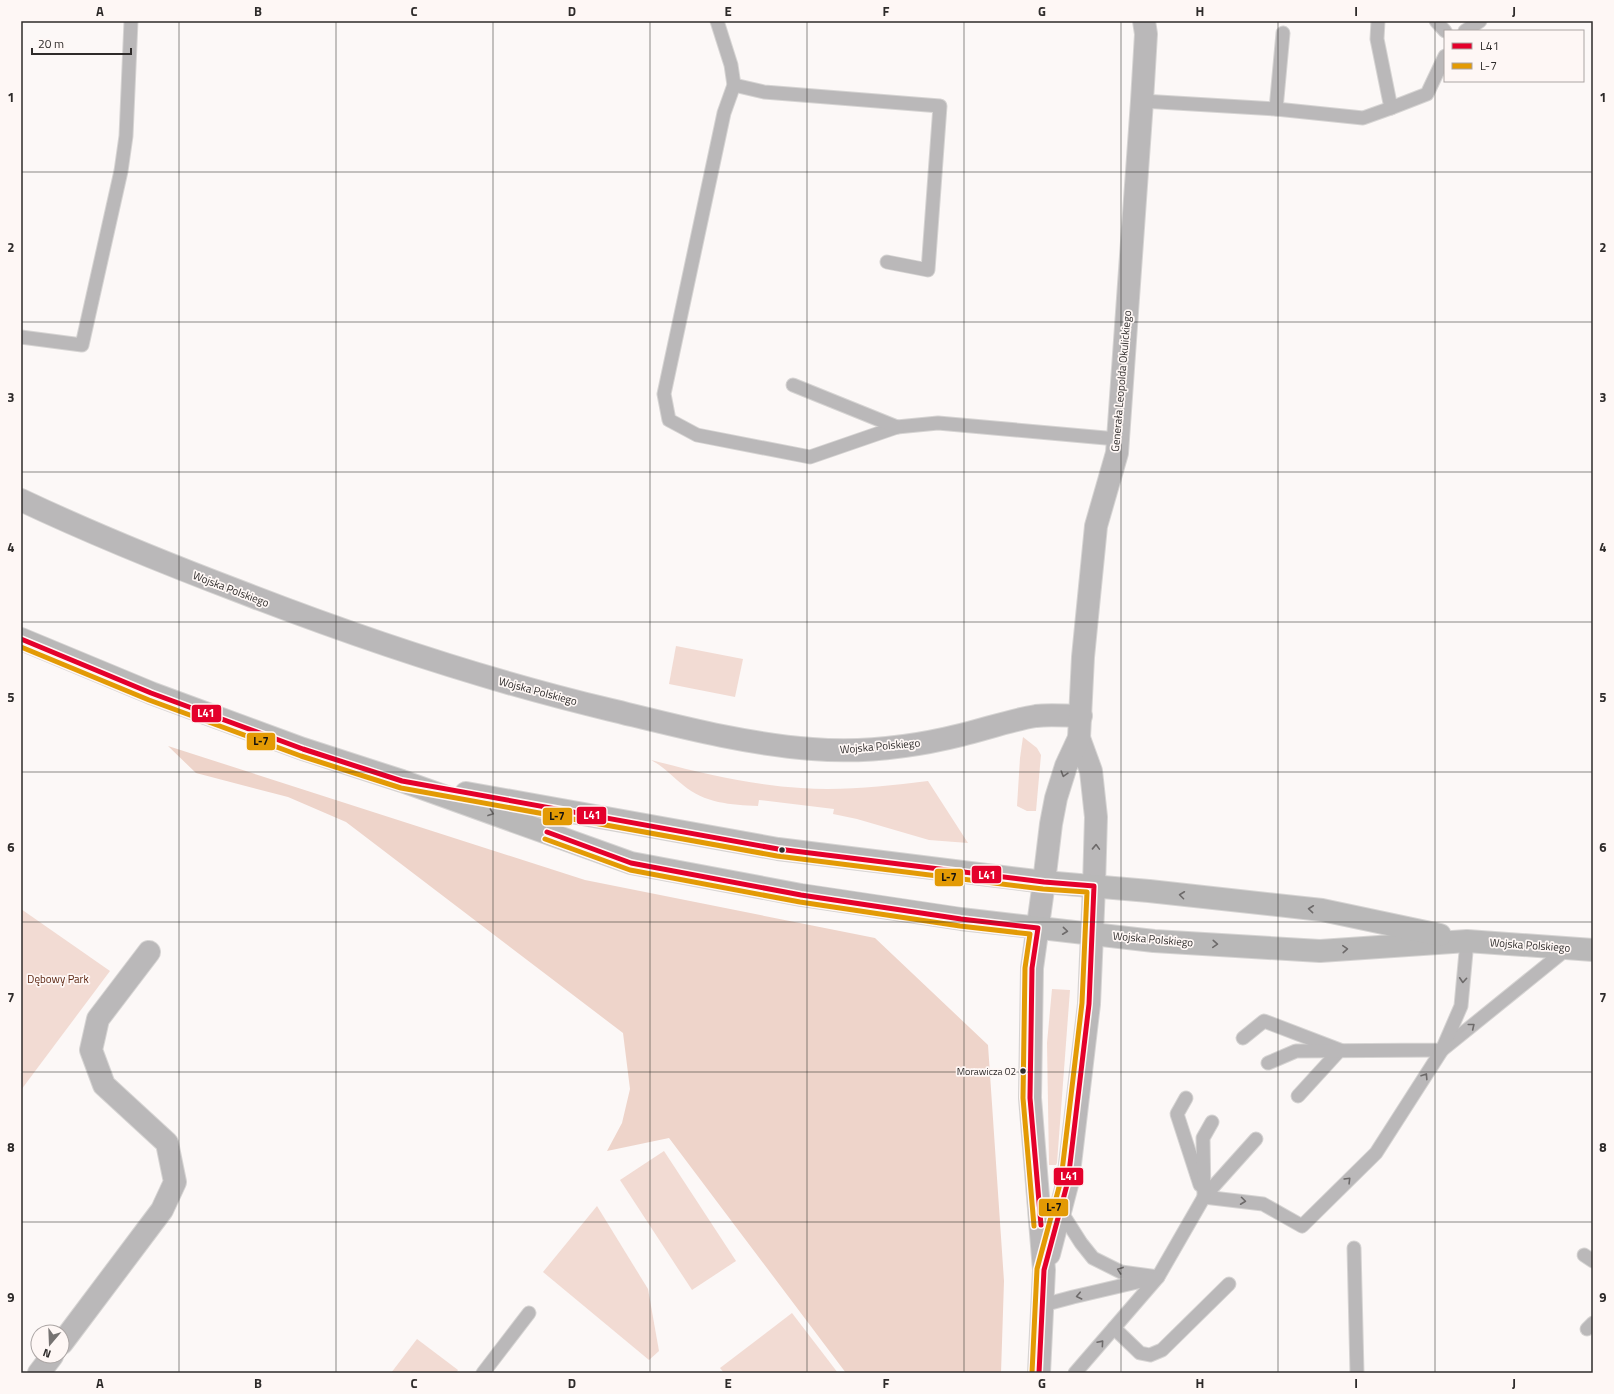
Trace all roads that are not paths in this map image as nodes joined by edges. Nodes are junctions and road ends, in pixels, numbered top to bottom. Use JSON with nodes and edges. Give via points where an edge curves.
{"nodes":[{"id":1,"x":131,"y":21,"type":"edge"},
{"id":2,"x":718,"y":21,"type":"edge"},
{"id":3,"x":1144,"y":21,"type":"edge"},
{"id":4,"x":1378,"y":21,"type":"edge"},
{"id":5,"x":1436,"y":21,"type":"edge"},
{"id":6,"x":1480,"y":21,"type":"edge"},
{"id":7,"x":1444,"y":30,"type":"edge"},
{"id":8,"x":1466,"y":30,"type":"edge"},
{"id":9,"x":1283,"y":33,"type":"dead end"},
{"id":10,"x":1444,"y":58,"type":"edge"},
{"id":11,"x":734,"y":85,"type":"junction"},
{"id":12,"x":1142,"y":101,"type":"junction"},
{"id":13,"x":1391,"y":108,"type":"junction"},
{"id":14,"x":1276,"y":109,"type":"junction"},
{"id":15,"x":887,"y":262,"type":"dead end"},
{"id":16,"x":21,"y":337,"type":"edge"},
{"id":17,"x":792,"y":385,"type":"dead end"},
{"id":18,"x":897,"y":427,"type":"junction"},
{"id":19,"x":1118,"y":439,"type":"junction"},
{"id":20,"x":21,"y":500,"type":"edge"},
{"id":21,"x":21,"y":640,"type":"edge"},
{"id":22,"x":1081,"y":716,"type":"junction"},
{"id":23,"x":1079,"y":738,"type":"junction"},
{"id":24,"x":402,"y":781,"type":"junction"},
{"id":25,"x":1044,"y":882,"type":"junction"},
{"id":26,"x":1094,"y":886,"type":"junction"},
{"id":27,"x":1038,"y":928,"type":"junction"},
{"id":28,"x":1092,"y":934,"type":"junction"},
{"id":29,"x":1467,"y":941,"type":"junction"},
{"id":30,"x":1568,"y":948,"type":"junction"},
{"id":31,"x":1593,"y":950,"type":"edge"},
{"id":32,"x":149,"y":952,"type":"dead end"},
{"id":33,"x":1243,"y":1038,"type":"dead end"},
{"id":34,"x":1340,"y":1050,"type":"junction"},
{"id":35,"x":1442,"y":1050,"type":"junction"},
{"id":36,"x":1268,"y":1063,"type":"dead end"},
{"id":37,"x":1298,"y":1096,"type":"dead end"},
{"id":38,"x":1186,"y":1098,"type":"dead end"},
{"id":39,"x":1212,"y":1122,"type":"dead end"},
{"id":40,"x":1256,"y":1139,"type":"dead end"},
{"id":41,"x":1204,"y":1197,"type":"junction"},
{"id":42,"x":1060,"y":1210,"type":"junction"},
{"id":43,"x":1354,"y":1248,"type":"dead end"},
{"id":44,"x":1044,"y":1270,"type":"junction"},
{"id":45,"x":1158,"y":1277,"type":"junction"},
{"id":46,"x":1229,"y":1284,"type":"dead end"},
{"id":47,"x":1043,"y":1306,"type":"junction"},
{"id":48,"x":529,"y":1313,"type":"dead end"},
{"id":49,"x":1114,"y":1328,"type":"junction"},
{"id":50,"x":70,"y":1332,"type":"edge"},
{"id":51,"x":46,"y":1364,"type":"edge"},
{"id":52,"x":39,"y":1373,"type":"edge"},
{"id":53,"x":483,"y":1373,"type":"edge"},
{"id":54,"x":1039,"y":1373,"type":"edge"},
{"id":55,"x":1075,"y":1373,"type":"edge"},
{"id":56,"x":1357,"y":1373,"type":"edge"}],
"edges":[{"from":1,"to":16,"type":"lane","via":[[122,171],[82,345]]},
{"from":2,"to":11,"type":"lane"},
{"from":3,"to":12,"type":"street","name":"Generała Leopolda Okulickiego","via":[[1146,34]]},
{"from":4,"to":13,"type":"lane","via":[[1377,39]]},
{"from":5,"to":7,"type":"lane"},
{"from":6,"to":8,"type":"lane"},
{"from":9,"to":14,"type":"lane"},
{"from":10,"to":13,"type":"lane","via":[[1427,94]]},
{"from":11,"to":15,"type":"lane","via":[[764,92],[940,106],[928,270]]},
{"from":11,"to":18,"type":"lane","via":[[724,113],[664,394],[670,420],[697,435],[810,458]]},
{"from":12,"to":14,"type":"lane"},
{"from":12,"to":19,"type":"street","name":"Generała Leopolda Okulickiego"},
{"from":13,"to":14,"type":"lane","via":[[1363,118]]},
{"from":17,"to":18,"type":"lane"},
{"from":18,"to":19,"type":"lane","via":[[938,423]]},
{"from":19,"to":22,"type":"street","name":"Generała Leopolda Okulickiego","via":[[1096,526]]},
{"from":20,"to":22,"type":"street","name":"Wojska Polskiego","via":[[210,581],[358,636],[501,681],[721,736],[813,749],[853,750],[926,742],[1032,717]]},
{"from":21,"to":24,"type":"main road","name":"Wojska Polskiego","via":[[151,693],[303,749]]},
{"from":22,"to":23,"type":"street","name":"Generała Leopolda Okulickiego"},
{"from":23,"to":25,"type":"street","name":"Generała Leopolda Okulickiego","one_way":true,"via":[[1066,766],[1056,798]]},
{"from":26,"to":23,"type":"street","name":"Generała Leopolda Okulickiego","one_way":true,"via":[[1096,817],[1091,771]]},
{"from":24,"to":25,"type":"main road","name":"Wojska Polskiego","via":[[778,849]]},
{"from":24,"to":27,"type":"main road","name":"Wojska Polskiego","one_way":true,"via":[[631,862],[801,896]]},
{"from":25,"to":26,"type":"main road","name":"Wojska Polskiego"},
{"from":25,"to":27,"type":"street","name":"Generała Leopolda Okulickiego"},
{"from":26,"to":28,"type":"street","name":"Generała Leopolda Okulickiego"},
{"from":29,"to":26,"type":"main road","name":"Wojska Polskiego","one_way":true,"via":[[1322,910]]},
{"from":27,"to":28,"type":"main road","name":"Wojska Polskiego","one_way":true},
{"from":27,"to":44,"type":"street","name":"Generała Leopolda Okulickiego","via":[[1032,968],[1030,1098]]},
{"from":28,"to":29,"type":"main road","name":"Wojska Polskiego","one_way":true,"via":[[1154,941],[1320,951]]},
{"from":28,"to":42,"type":"street","name":"Generała Leopolda Okulickiego","via":[[1089,1004],[1068,1181]]},
{"from":29,"to":30,"type":"main road","name":"Wojska Polskiego"},
{"from":29,"to":35,"type":"lane","one_way":true,"via":[[1461,1006]]},
{"from":30,"to":31,"type":"main road","name":"Wojska Polskiego"},
{"from":35,"to":30,"type":"lane","one_way":true},
{"from":32,"to":50,"type":"street","via":[[98,1019],[91,1050],[104,1085],[167,1143],[175,1182],[162,1210]]},
{"from":33,"to":34,"type":"lane","via":[[1264,1022]]},
{"from":34,"to":35,"type":"lane"},
{"from":34,"to":36,"type":"lane","via":[[1296,1051]]},
{"from":34,"to":37,"type":"lane"},
{"from":41,"to":35,"type":"lane","one_way":true,"via":[[1263,1204],[1302,1226],[1376,1153]]},
{"from":38,"to":41,"type":"lane","via":[[1176,1114]]},
{"from":39,"to":41,"type":"lane","via":[[1203,1138]]},
{"from":40,"to":41,"type":"lane"},
{"from":41,"to":45,"type":"lane"},
{"from":42,"to":44,"type":"street","name":"Generała Leopolda Okulickiego"},
{"from":45,"to":42,"type":"lane","one_way":true,"via":[[1121,1272],[1093,1258]]},
{"from":43,"to":56,"type":"lane"},
{"from":44,"to":47,"type":"street"},
{"from":45,"to":47,"type":"lane","one_way":true},
{"from":45,"to":49,"type":"lane"},
{"from":46,"to":49,"type":"lane","via":[[1162,1350],[1150,1355],[1140,1353]]},
{"from":47,"to":54,"type":"street"},
{"from":48,"to":53,"type":"lane"},
{"from":55,"to":49,"type":"lane","one_way":true},
{"from":51,"to":52,"type":"street"}]}
